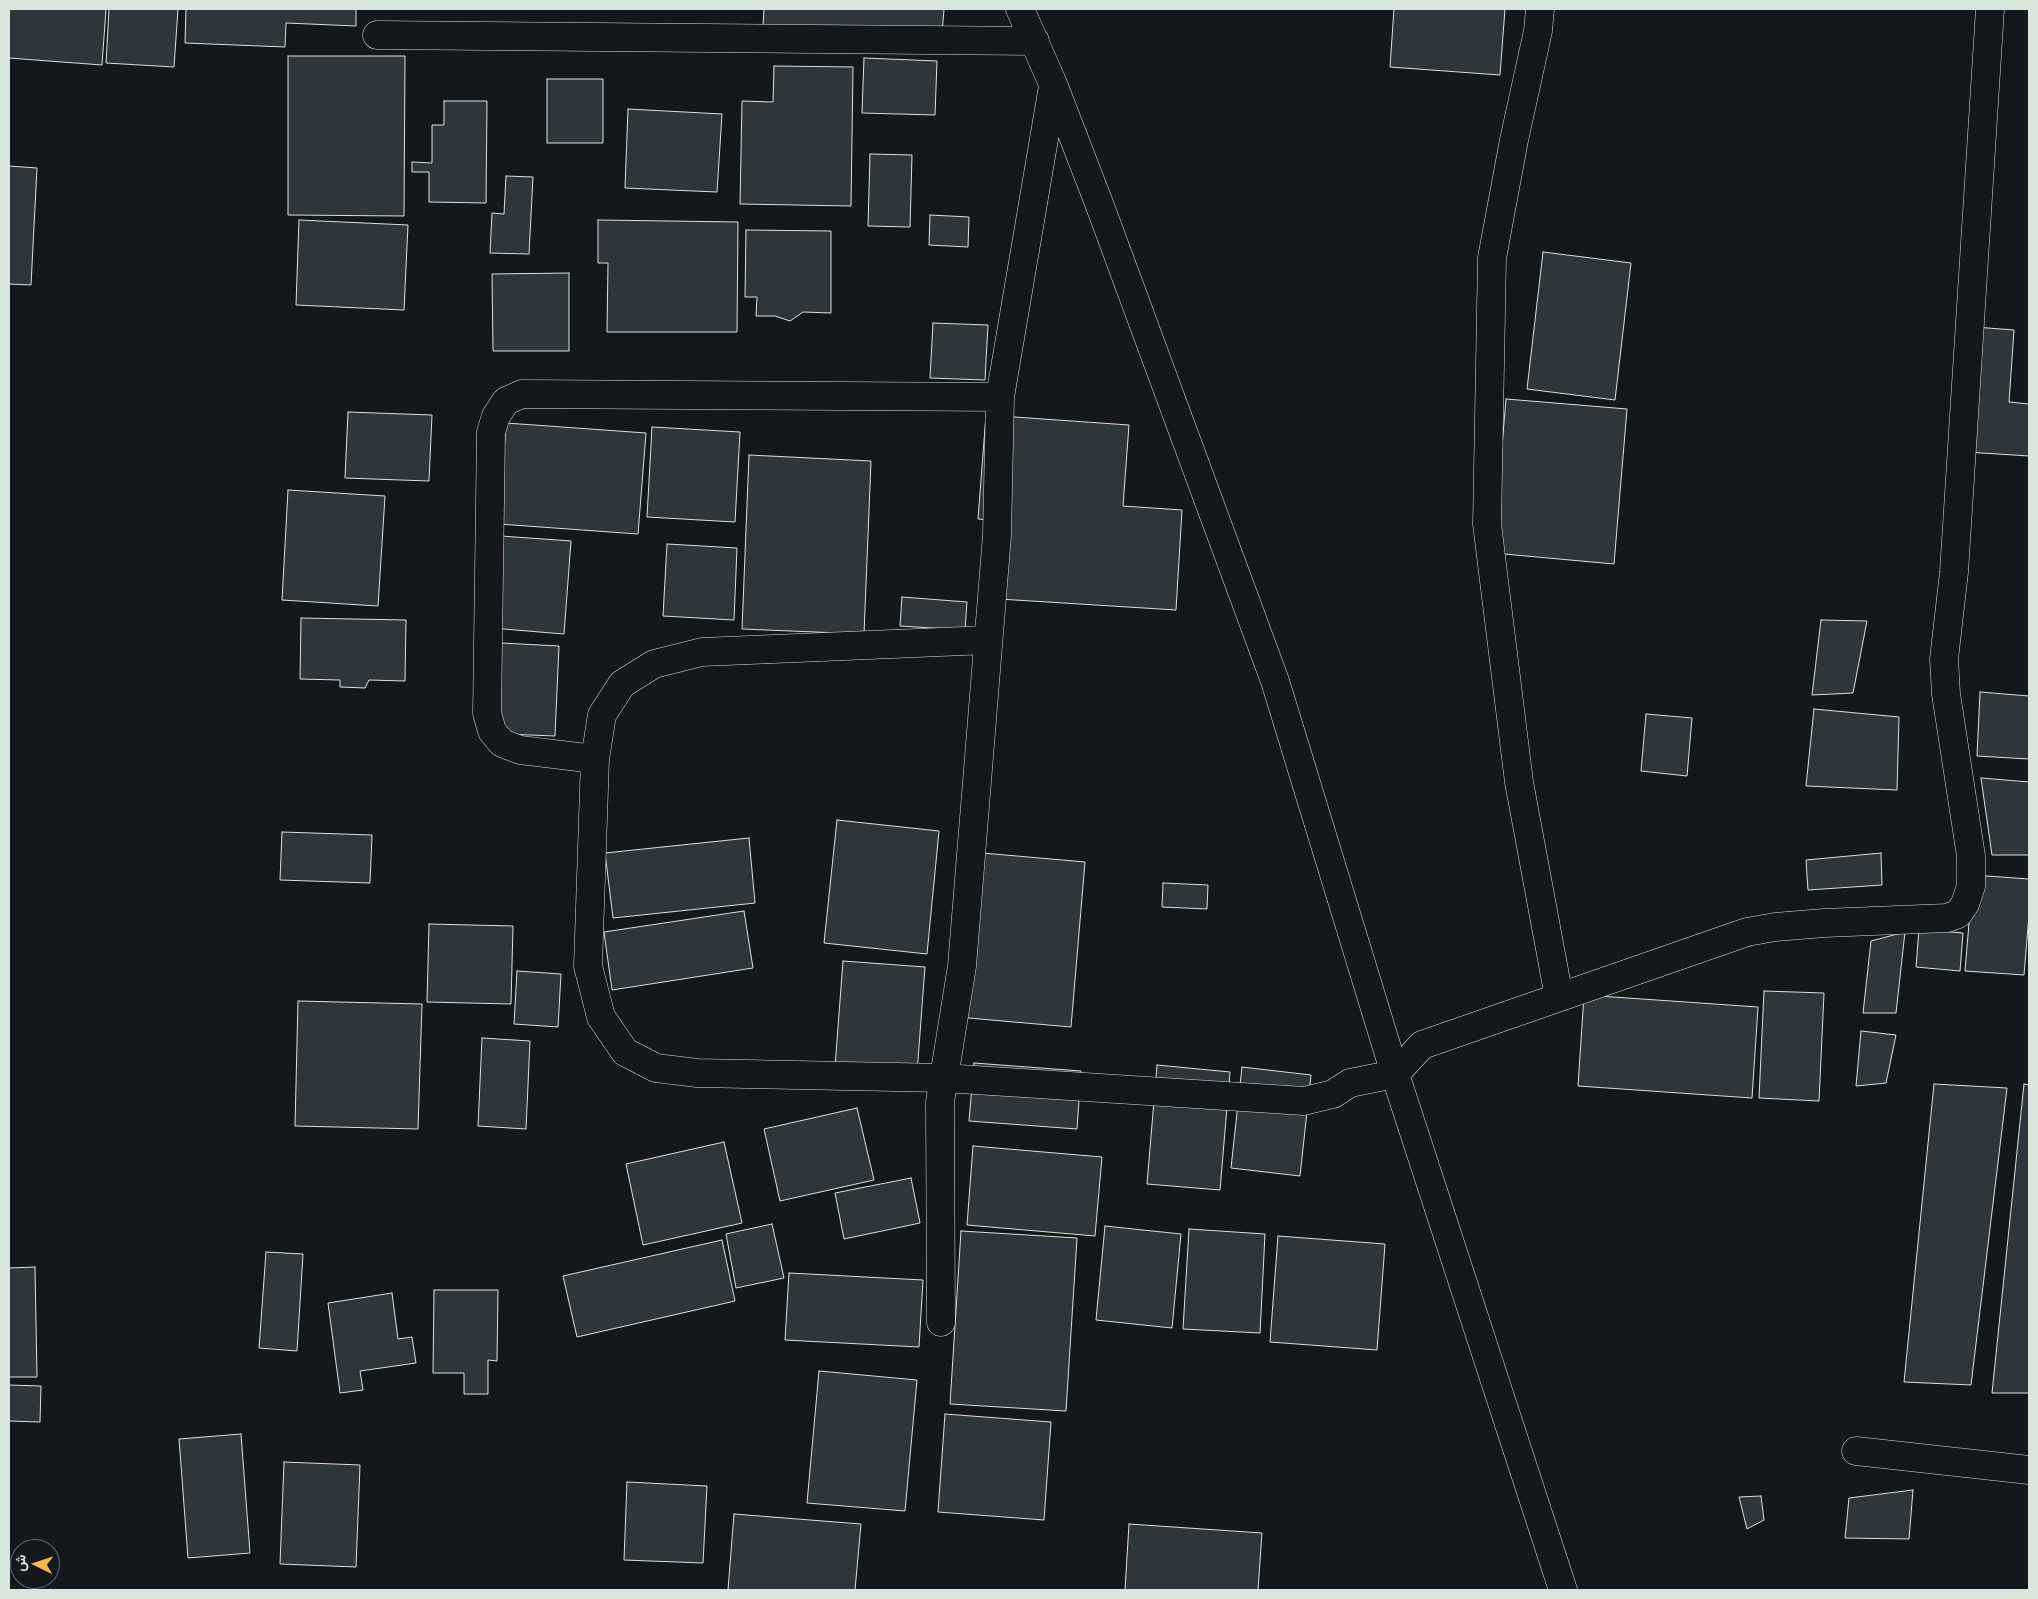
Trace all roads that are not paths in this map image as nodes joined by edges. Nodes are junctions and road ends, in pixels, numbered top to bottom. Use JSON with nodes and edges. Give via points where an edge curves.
{"nodes":[{"id":1,"x":1020,"y":9,"type":"edge"},
{"id":2,"x":1540,"y":9,"type":"edge"},
{"id":3,"x":1990,"y":9,"type":"edge"},
{"id":4,"x":377,"y":35,"type":"dead end"},
{"id":5,"x":1035,"y":41,"type":"junction"},
{"id":6,"x":1053,"y":84,"type":"junction"},
{"id":7,"x":1000,"y":397,"type":"junction"},
{"id":8,"x":988,"y":640,"type":"junction"},
{"id":9,"x":596,"y":759,"type":"junction"},
{"id":10,"x":1558,"y":997,"type":"junction"},
{"id":11,"x":1395,"y":1074,"type":"junction"},
{"id":12,"x":944,"y":1078,"type":"junction"},
{"id":13,"x":941,"y":1322,"type":"dead end"},
{"id":14,"x":1856,"y":1451,"type":"dead end"},
{"id":15,"x":2029,"y":1470,"type":"edge"},
{"id":16,"x":1563,"y":1590,"type":"edge"}],
"edges":[{"from":1,"to":5,"type":"street"},
{"from":2,"to":10,"type":"street","via":[[1492,258],[1487,524],[1519,782]]},
{"from":3,"to":10,"type":"street","via":[[1954,572],[1944,658],[1946,694],[1971,856],[1971,886],[1965,904],[1958,914],[1946,918],[1824,923],[1747,932]]},
{"from":4,"to":5,"type":"street"},
{"from":5,"to":6,"type":"street"},
{"from":6,"to":7,"type":"street"},
{"from":6,"to":11,"type":"street","via":[[1275,681]]},
{"from":7,"to":8,"type":"street","via":[[997,535]]},
{"from":7,"to":9,"type":"street","via":[[522,394],[506,401],[491,432],[487,713],[492,731],[502,743],[520,750]]},
{"from":8,"to":9,"type":"street","via":[[702,652],[654,664],[622,684],[602,715]]},
{"from":8,"to":12,"type":"street","via":[[962,966]]},
{"from":9,"to":12,"type":"street","via":[[588,966],[601,1017],[625,1052],[656,1068],[697,1073]]},
{"from":10,"to":11,"type":"street","via":[[1422,1045]]},
{"from":11,"to":12,"type":"street","via":[[1350,1083],[1333,1094],[1304,1101]]},
{"from":11,"to":16,"type":"street"},
{"from":12,"to":13,"type":"street","via":[[940,1102]]},
{"from":14,"to":15,"type":"street"}]}
